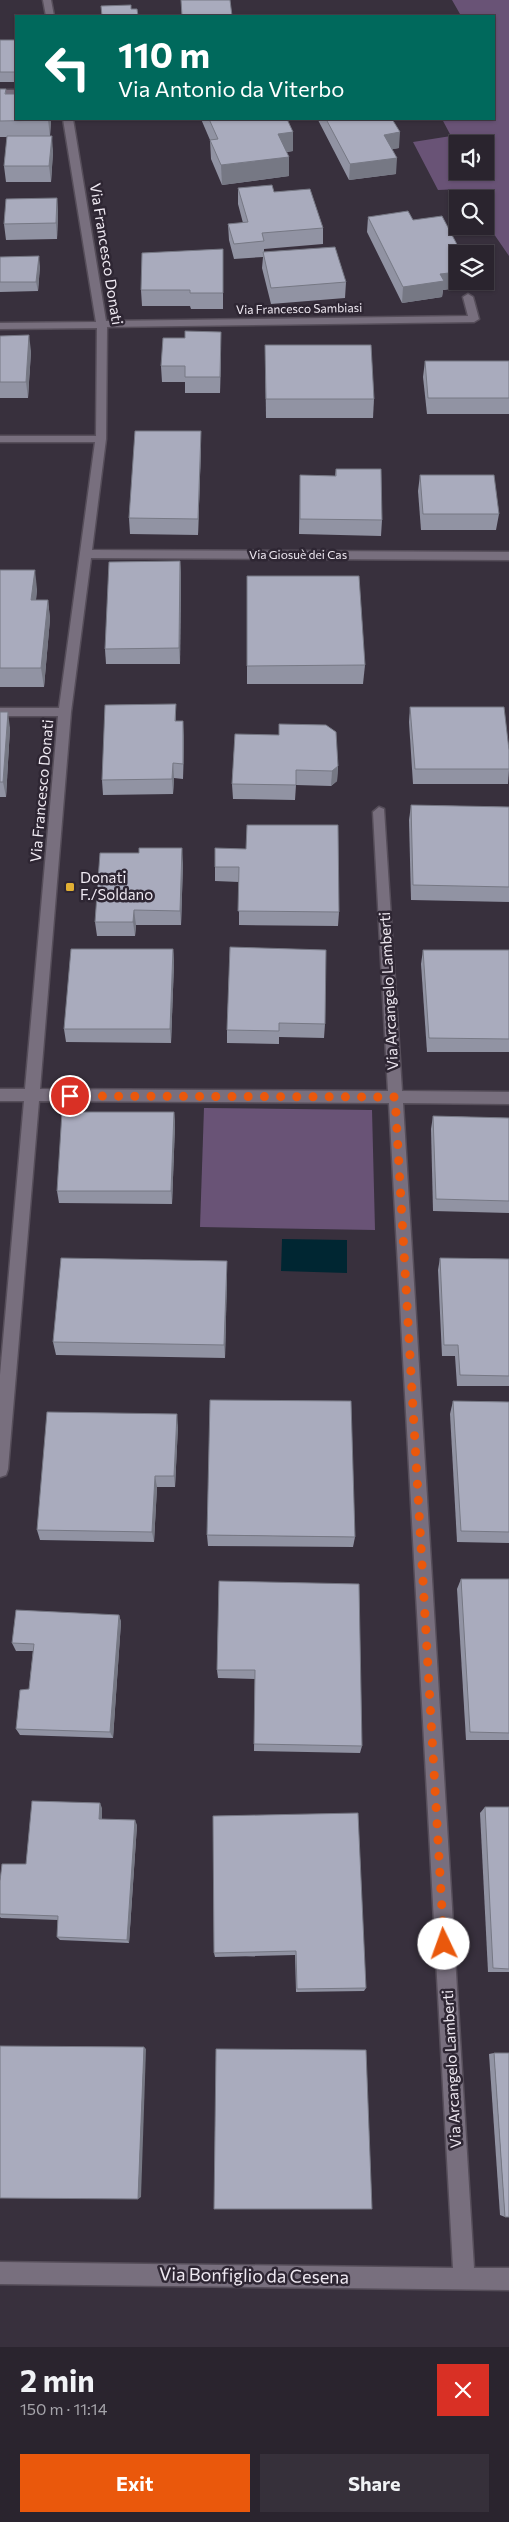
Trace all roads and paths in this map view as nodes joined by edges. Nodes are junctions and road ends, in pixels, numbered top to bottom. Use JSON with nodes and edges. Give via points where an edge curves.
{"nodes":[{"id":1,"x":46,"y":0,"type":"edge"},
{"id":2,"x":50,"y":15,"type":"edge"},
{"id":3,"x":0,"y":93,"type":"edge"},
{"id":4,"x":15,"y":93,"type":"edge"},
{"id":5,"x":68,"y":120,"type":"edge"},
{"id":6,"x":468,"y":297,"type":"dead end"},
{"id":7,"x":102,"y":325,"type":"junction"},
{"id":8,"x":0,"y":326,"type":"edge"},
{"id":9,"x":0,"y":439,"type":"edge"},
{"id":10,"x":102,"y":439,"type":"junction"},
{"id":11,"x":86,"y":554,"type":"junction"},
{"id":12,"x":509,"y":556,"type":"edge"},
{"id":13,"x":0,"y":712,"type":"edge"},
{"id":14,"x":65,"y":712,"type":"junction"},
{"id":15,"x":378,"y":812,"type":"dead end"},
{"id":16,"x":0,"y":1095,"type":"edge"},
{"id":17,"x":32,"y":1095,"type":"junction"},
{"id":18,"x":395,"y":1097,"type":"junction"},
{"id":19,"x":509,"y":1098,"type":"edge"},
{"id":20,"x":0,"y":1469,"type":"edge"},
{"id":21,"x":0,"y":2273,"type":"edge"},
{"id":22,"x":464,"y":2278,"type":"junction"},
{"id":23,"x":509,"y":2279,"type":"edge"}],
"edges":[{"from":1,"to":2,"type":"street"},
{"from":3,"to":4,"type":"street"},
{"from":5,"to":7,"type":"street","name":"Via Francesco Donati"},
{"from":6,"to":7,"type":"street","name":"Via Francesco Sambiasi","via":[[474,319]]},
{"from":7,"to":8,"type":"street"},
{"from":7,"to":10,"type":"street","name":"Via Francesco Donati"},
{"from":9,"to":10,"type":"street"},
{"from":10,"to":11,"type":"street","name":"Via Francesco Donati"},
{"from":11,"to":12,"type":"street","name":"Via Giosuè dei Cas"},
{"from":11,"to":14,"type":"street","name":"Via Francesco Donati"},
{"from":13,"to":14,"type":"street"},
{"from":14,"to":17,"type":"street","name":"Via Francesco Donati"},
{"from":15,"to":18,"type":"street","name":"Via Arcangelo Lamberti"},
{"from":16,"to":17,"type":"street"},
{"from":17,"to":18,"type":"street"},
{"from":17,"to":20,"type":"street","name":"Via Francesco Donati"},
{"from":18,"to":19,"type":"street"},
{"from":18,"to":22,"type":"street","name":"Via Arcangelo Lamberti"},
{"from":21,"to":22,"type":"street","name":"Via Bonfiglio da Cesena"},
{"from":22,"to":23,"type":"street","name":"Via Bonfiglio da Cesena"}]}
